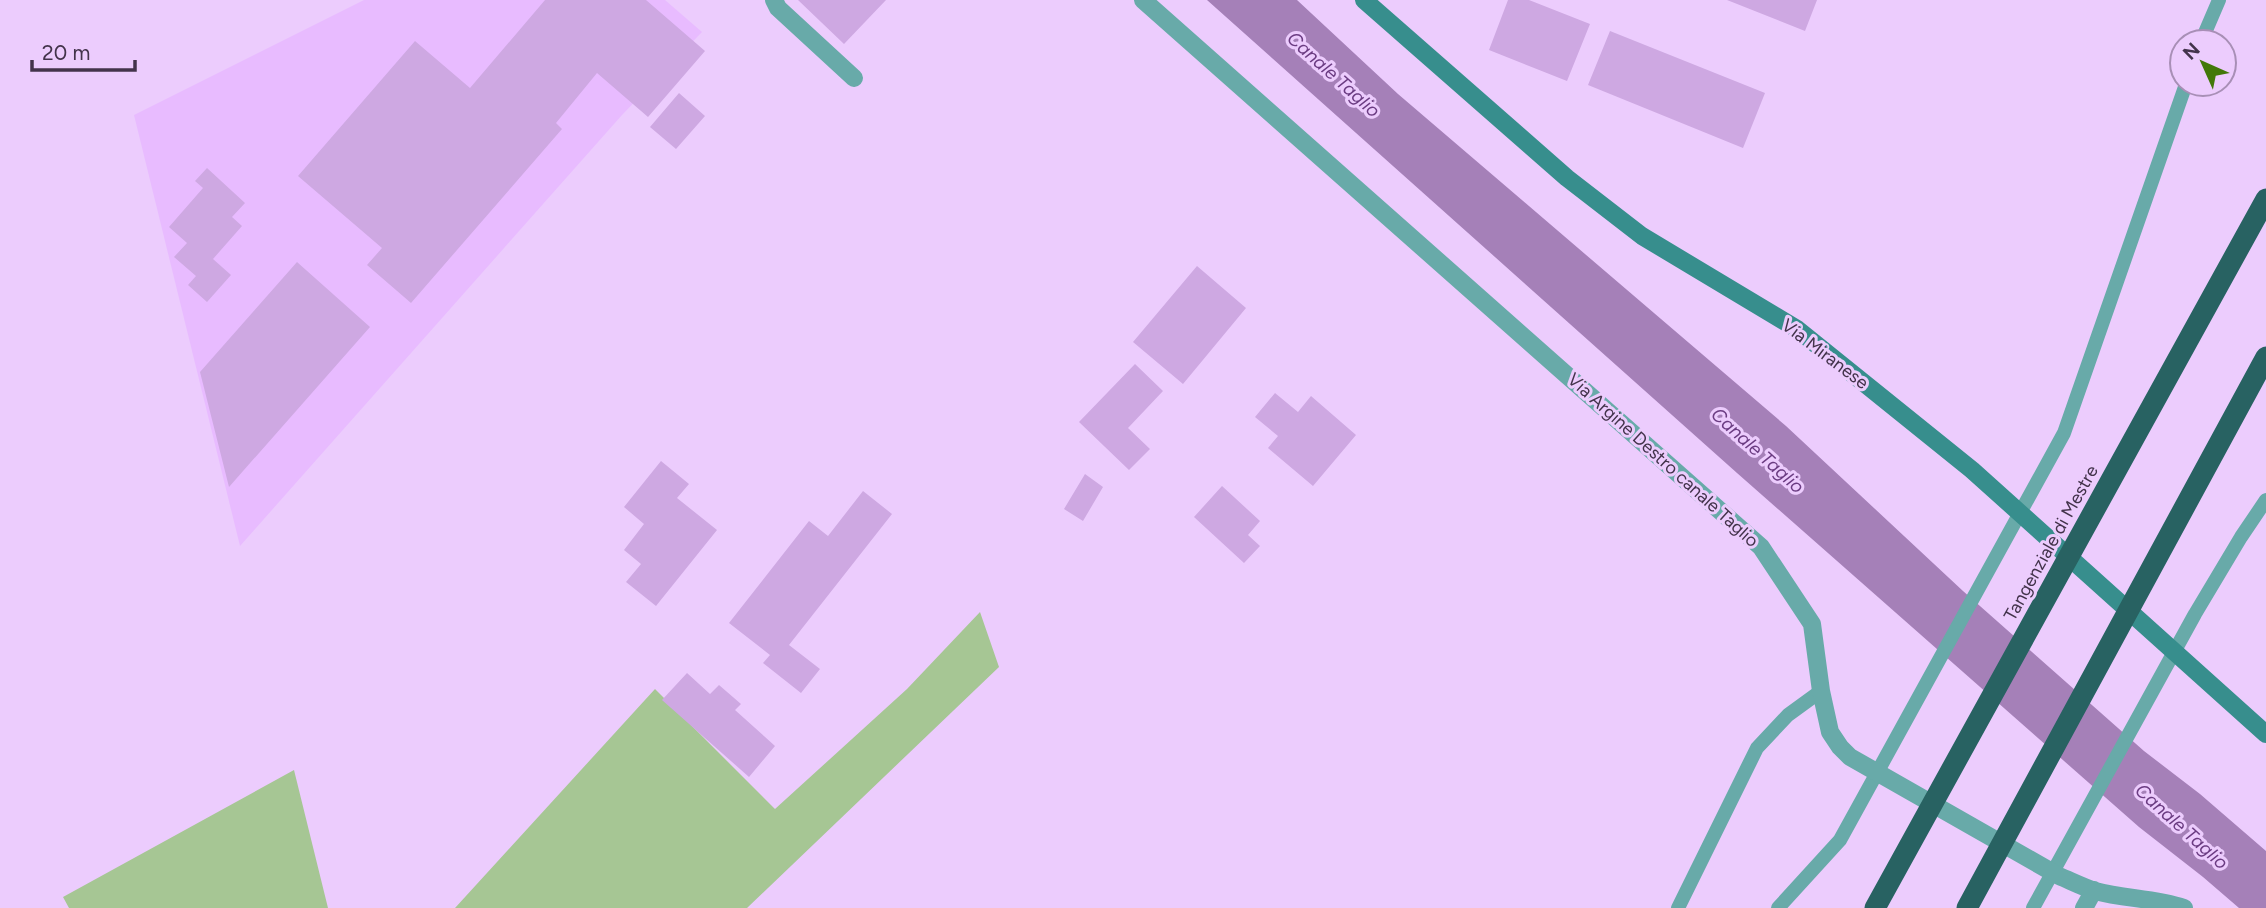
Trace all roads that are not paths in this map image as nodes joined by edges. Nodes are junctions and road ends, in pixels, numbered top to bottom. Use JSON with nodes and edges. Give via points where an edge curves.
{"nodes":[{"id":1,"x":774,"y":0,"type":"edge"},
{"id":2,"x":1143,"y":0,"type":"edge"},
{"id":3,"x":1364,"y":0,"type":"edge"},
{"id":4,"x":2219,"y":0,"type":"edge"},
{"id":5,"x":2207,"y":28,"type":"edge"},
{"id":6,"x":854,"y":78,"type":"dead end"},
{"id":7,"x":2181,"y":98,"type":"edge"},
{"id":8,"x":2266,"y":199,"type":"edge"},
{"id":9,"x":2266,"y":357,"type":"edge"},
{"id":10,"x":2266,"y":500,"type":"edge"},
{"id":11,"x":1821,"y":691,"type":"junction"},
{"id":12,"x":2266,"y":734,"type":"edge"},
{"id":13,"x":2094,"y":890,"type":"junction"},
{"id":14,"x":2034,"y":906,"type":"edge"},
{"id":15,"x":1678,"y":908,"type":"edge"},
{"id":16,"x":1779,"y":908,"type":"edge"},
{"id":17,"x":1875,"y":908,"type":"edge"},
{"id":18,"x":1967,"y":908,"type":"edge"},
{"id":19,"x":2084,"y":908,"type":"edge"},
{"id":20,"x":2184,"y":908,"type":"edge"}],
"edges":[{"from":1,"to":6,"type":"street"},
{"from":2,"to":11,"type":"street","name":"Via Argine Destro canale Taglio","via":[[1761,547],[1812,624]]},
{"from":3,"to":12,"type":"main road","name":"Via Miranese","via":[[1567,177],[1642,236],[1797,329],[1972,470]]},
{"from":4,"to":5,"type":"lane"},
{"from":7,"to":16,"type":"lane","via":[[2064,433],[1840,839]]},
{"from":8,"to":17,"type":"highway","name":"Tangenziale di Mestre"},
{"from":9,"to":18,"type":"highway"},
{"from":10,"to":14,"type":"lane","via":[[2195,614]]},
{"from":11,"to":13,"type":"street","name":"Via Argine Destro canale Taglio","via":[[1830,732],[1850,757],[2059,876]]},
{"from":11,"to":15,"type":"lane","via":[[1788,715],[1757,748]]},
{"from":13,"to":19,"type":"street"},
{"from":13,"to":20,"type":"street","name":"Via Argine Destro canale Taglio"}]}
